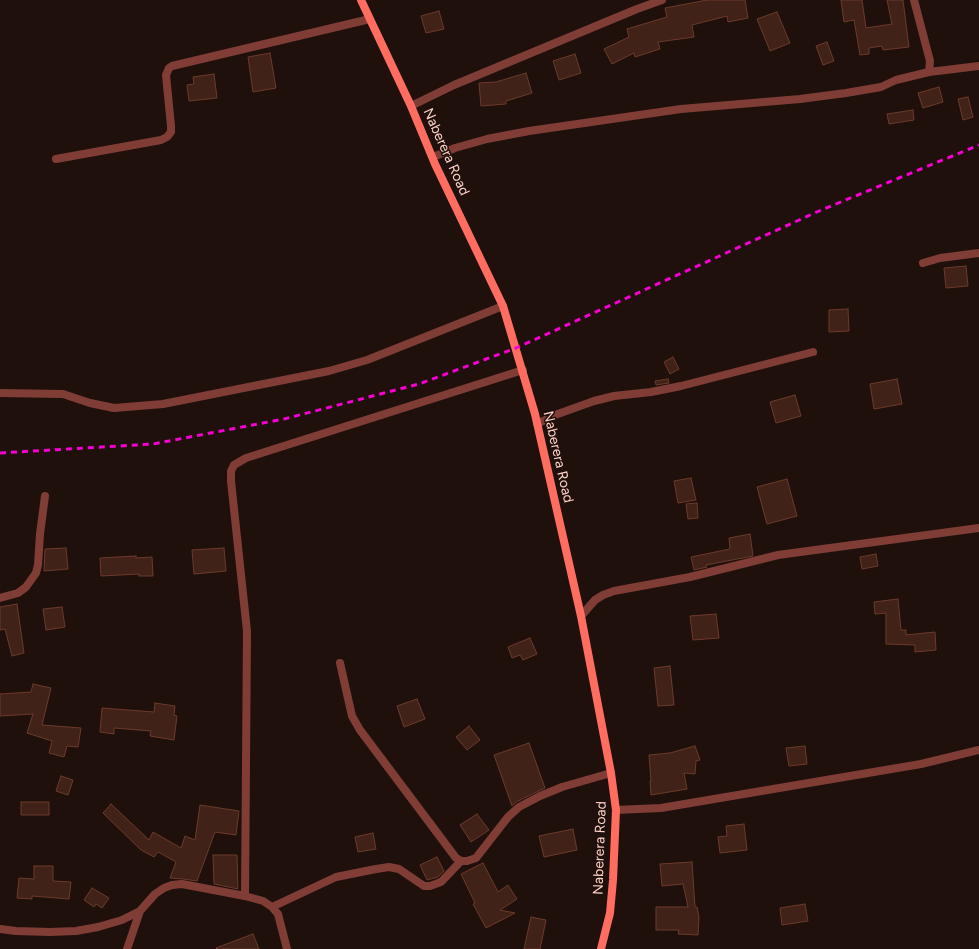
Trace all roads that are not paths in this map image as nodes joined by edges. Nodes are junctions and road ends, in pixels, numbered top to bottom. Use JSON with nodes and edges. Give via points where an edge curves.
{"nodes":[{"id":1,"x":361,"y":0,"type":"edge"},
{"id":2,"x":662,"y":0,"type":"edge"},
{"id":3,"x":914,"y":0,"type":"edge"},
{"id":4,"x":370,"y":19,"type":"junction"},
{"id":5,"x":979,"y":66,"type":"edge"},
{"id":6,"x":929,"y":72,"type":"junction"},
{"id":7,"x":411,"y":106,"type":"junction"},
{"id":8,"x":433,"y":157,"type":"junction"},
{"id":9,"x":56,"y":159,"type":"dead end"},
{"id":10,"x":979,"y":253,"type":"edge"},
{"id":11,"x":923,"y":262,"type":"dead end"},
{"id":12,"x":503,"y":306,"type":"junction"},
{"id":13,"x":813,"y":352,"type":"dead end"},
{"id":14,"x":523,"y":370,"type":"junction"},
{"id":15,"x":0,"y":393,"type":"edge"},
{"id":16,"x":537,"y":424,"type":"junction"},
{"id":17,"x":45,"y":496,"type":"dead end"},
{"id":18,"x":979,"y":528,"type":"edge"},
{"id":19,"x":0,"y":598,"type":"edge"},
{"id":20,"x":581,"y":616,"type":"junction"},
{"id":21,"x":340,"y":664,"type":"dead end"},
{"id":22,"x":979,"y":750,"type":"edge"},
{"id":23,"x":611,"y":773,"type":"junction"},
{"id":24,"x":616,"y":810,"type":"junction"},
{"id":25,"x":461,"y":861,"type":"junction"},
{"id":26,"x":245,"y":896,"type":"junction"},
{"id":27,"x":272,"y":907,"type":"junction"},
{"id":28,"x":140,"y":911,"type":"junction"},
{"id":29,"x":0,"y":929,"type":"edge"},
{"id":30,"x":127,"y":949,"type":"edge"},
{"id":31,"x":287,"y":949,"type":"edge"},
{"id":32,"x":601,"y":949,"type":"edge"}],
"edges":[{"from":1,"to":4,"type":"street","name":"Naberera Road"},
{"from":2,"to":7,"type":"street","via":[[454,84]]},
{"from":3,"to":6,"type":"street","via":[[930,61]]},
{"from":4,"to":7,"type":"street","name":"Naberera Road"},
{"from":4,"to":9,"type":"street","via":[[172,66],[165,80],[171,126],[171,132],[167,137]]},
{"from":5,"to":6,"type":"street"},
{"from":6,"to":8,"type":"street","via":[[896,80],[880,87],[846,93],[681,108],[529,131],[487,139]]},
{"from":7,"to":8,"type":"street","name":"Naberera Road"},
{"from":8,"to":12,"type":"street","name":"Naberera Road"},
{"from":10,"to":11,"type":"street"},
{"from":12,"to":14,"type":"street","name":"Naberera Road"},
{"from":12,"to":15,"type":"street","via":[[367,360],[329,371],[163,404],[114,408],[90,404],[63,394]]},
{"from":13,"to":16,"type":"street","via":[[681,386],[594,401]]},
{"from":14,"to":16,"type":"street","name":"Naberera Road"},
{"from":14,"to":26,"type":"street","via":[[246,458],[231,471],[248,631]]},
{"from":16,"to":20,"type":"street","name":"Naberera Road"},
{"from":17,"to":19,"type":"street","via":[[36,572],[26,587],[18,593]]},
{"from":18,"to":20,"type":"street","via":[[778,555],[690,577],[614,591],[595,600]]},
{"from":20,"to":23,"type":"street","name":"Naberera Road"},
{"from":21,"to":25,"type":"street","via":[[352,716],[360,730],[456,858]]},
{"from":22,"to":24,"type":"street","via":[[921,764],[661,808]]},
{"from":23,"to":24,"type":"street","name":"Naberera Road"},
{"from":23,"to":25,"type":"street","via":[[562,787],[519,807],[476,858]]},
{"from":24,"to":32,"type":"street","name":"Naberera Road","via":[[610,913]]},
{"from":25,"to":27,"type":"street","via":[[441,882],[430,886],[424,886],[399,869],[376,868],[336,877]]},
{"from":26,"to":27,"type":"street","via":[[263,901]]},
{"from":26,"to":28,"type":"street","via":[[182,884],[172,885],[155,894]]},
{"from":27,"to":31,"type":"street","via":[[278,914]]},
{"from":28,"to":29,"type":"street","via":[[106,925],[76,931],[34,932]]},
{"from":28,"to":30,"type":"street"}]}
